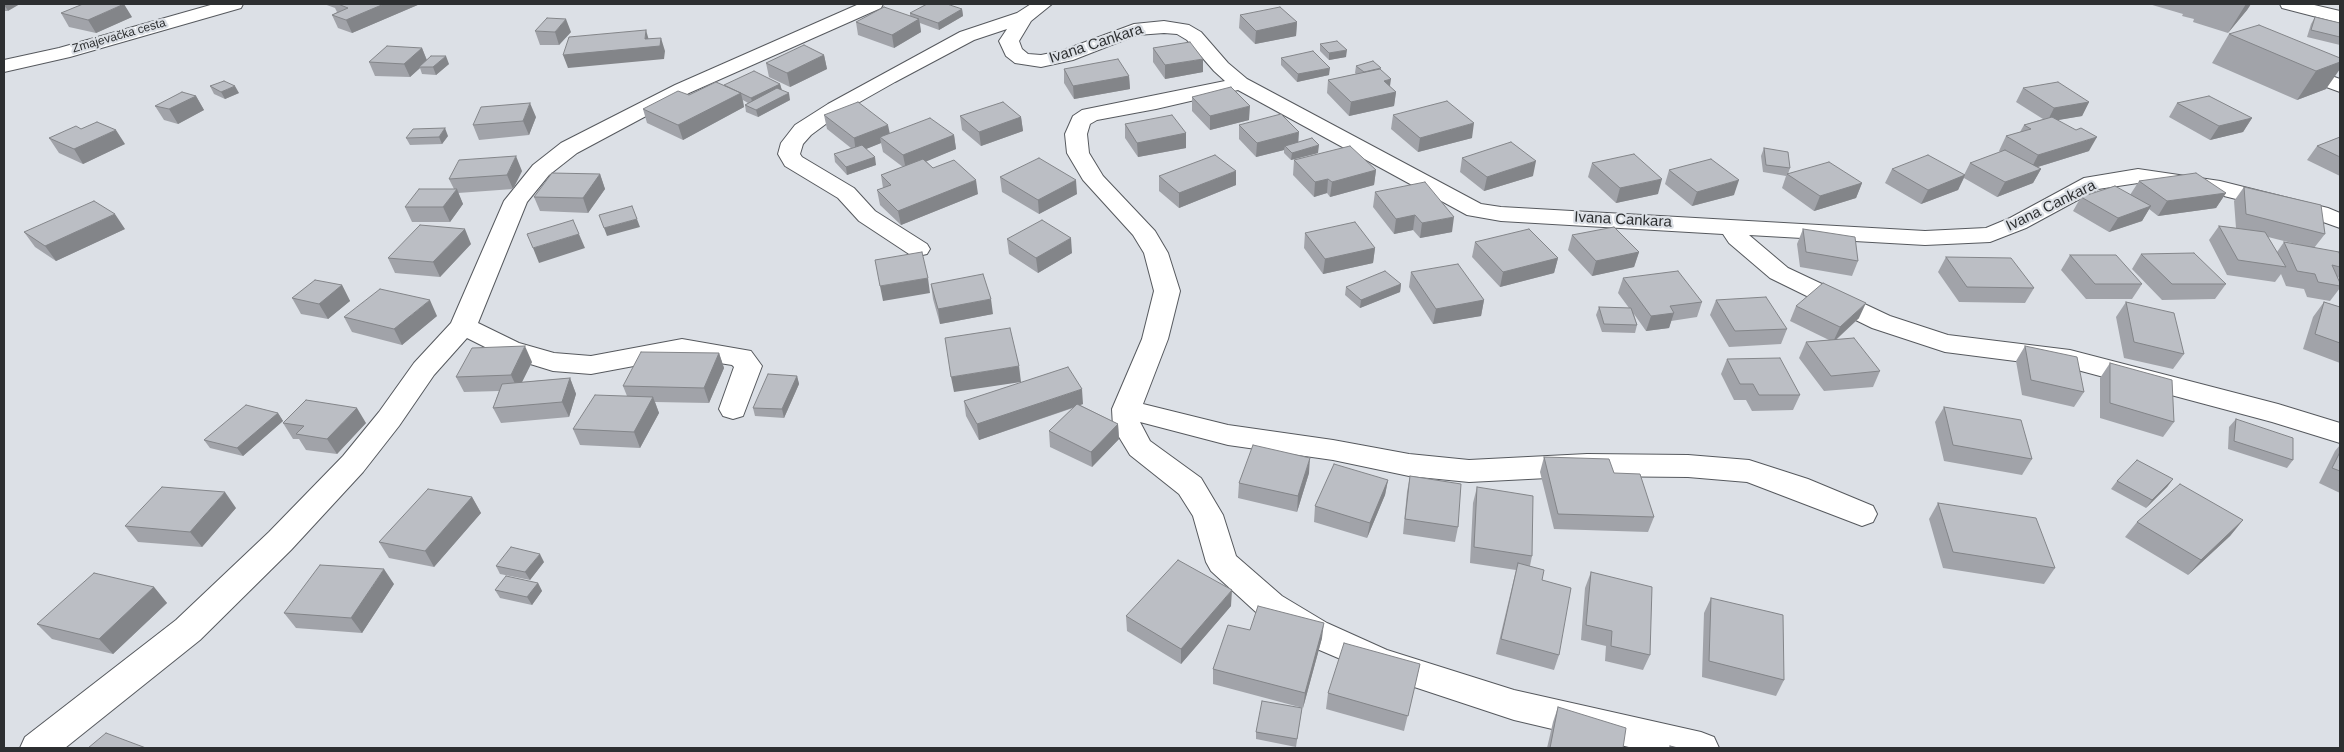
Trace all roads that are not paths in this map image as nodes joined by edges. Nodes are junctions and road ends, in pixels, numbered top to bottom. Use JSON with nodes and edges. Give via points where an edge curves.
{"nodes":[{"id":1,"x":234,"y":4,"type":"edge"},
{"id":2,"x":874,"y":4,"type":"edge"},
{"id":3,"x":1043,"y":4,"type":"edge"},
{"id":4,"x":2289,"y":4,"type":"edge"},
{"id":5,"x":1024,"y":17,"type":"junction"},
{"id":6,"x":2340,"y":17,"type":"edge"},
{"id":7,"x":14,"y":46,"type":"dead end"},
{"id":8,"x":63,"y":53,"type":"junction"},
{"id":9,"x":2275,"y":61,"type":"edge"},
{"id":10,"x":4,"y":66,"type":"edge"},
{"id":11,"x":1240,"y":83,"type":"junction"},
{"id":12,"x":2340,"y":86,"type":"edge"},
{"id":13,"x":2340,"y":221,"type":"edge"},
{"id":14,"x":1731,"y":226,"type":"junction"},
{"id":15,"x":918,"y":249,"type":"dead end"},
{"id":16,"x":463,"y":326,"type":"junction"},
{"id":17,"x":733,"y":409,"type":"dead end"},
{"id":18,"x":1126,"y":409,"type":"junction"},
{"id":19,"x":2340,"y":433,"type":"edge"},
{"id":20,"x":1862,"y":514,"type":"dead end"},
{"id":21,"x":38,"y":748,"type":"edge"},
{"id":22,"x":1701,"y":748,"type":"edge"}],
"edges":[{"from":1,"to":8,"type":"street","name":"Zmajevačka cesta"},
{"from":2,"to":16,"type":"street","via":[[682,89],[569,148],[541,170],[516,201]]},
{"from":3,"to":5,"type":"street","name":"Ivana Cankara"},
{"from":4,"to":6,"type":"street"},
{"from":5,"to":11,"type":"street","name":"Ivana Cankara","via":[[1009,41],[1013,52],[1022,59],[1040,62],[1066,56],[1134,30],[1164,27],[1182,29],[1194,36]]},
{"from":5,"to":15,"type":"street","via":[[967,36],[888,78],[835,108],[804,130],[792,143],[789,154],[793,161],[846,193],[867,216]]},
{"from":7,"to":8,"type":"street"},
{"from":8,"to":10,"type":"street","name":"Zmajevačka cesta"},
{"from":9,"to":12,"type":"street"},
{"from":11,"to":14,"type":"street","name":"Ivana Cankara","via":[[1475,210]]},
{"from":11,"to":18,"type":"street","via":[[1090,115],[1082,121],[1076,134],[1078,152],[1094,180],[1143,231],[1156,253],[1167,291],[1155,339]]},
{"from":13,"to":14,"type":"street","name":"Ivana Cankara","via":[[2220,188],[2138,176],[2092,183],[1990,235],[1925,238]]},
{"from":14,"to":19,"type":"street","via":[[1738,238],[1779,273],[1881,322],[1945,343],[2070,359]]},
{"from":16,"to":17,"type":"street","via":[[510,349],[553,362],[591,365],[682,348],[741,357],[748,366]]},
{"from":16,"to":21,"type":"street","via":[[424,369],[390,420],[353,464],[280,541],[188,630]]},
{"from":18,"to":20,"type":"street","via":[[1228,435],[1409,465],[1469,471],[1587,465],[1688,466],[1749,471]]},
{"from":18,"to":22,"type":"street","via":[[1127,426],[1140,448],[1190,486],[1208,515],[1222,562],[1270,606],[1315,633],[1378,660],[1514,705]]}]}
